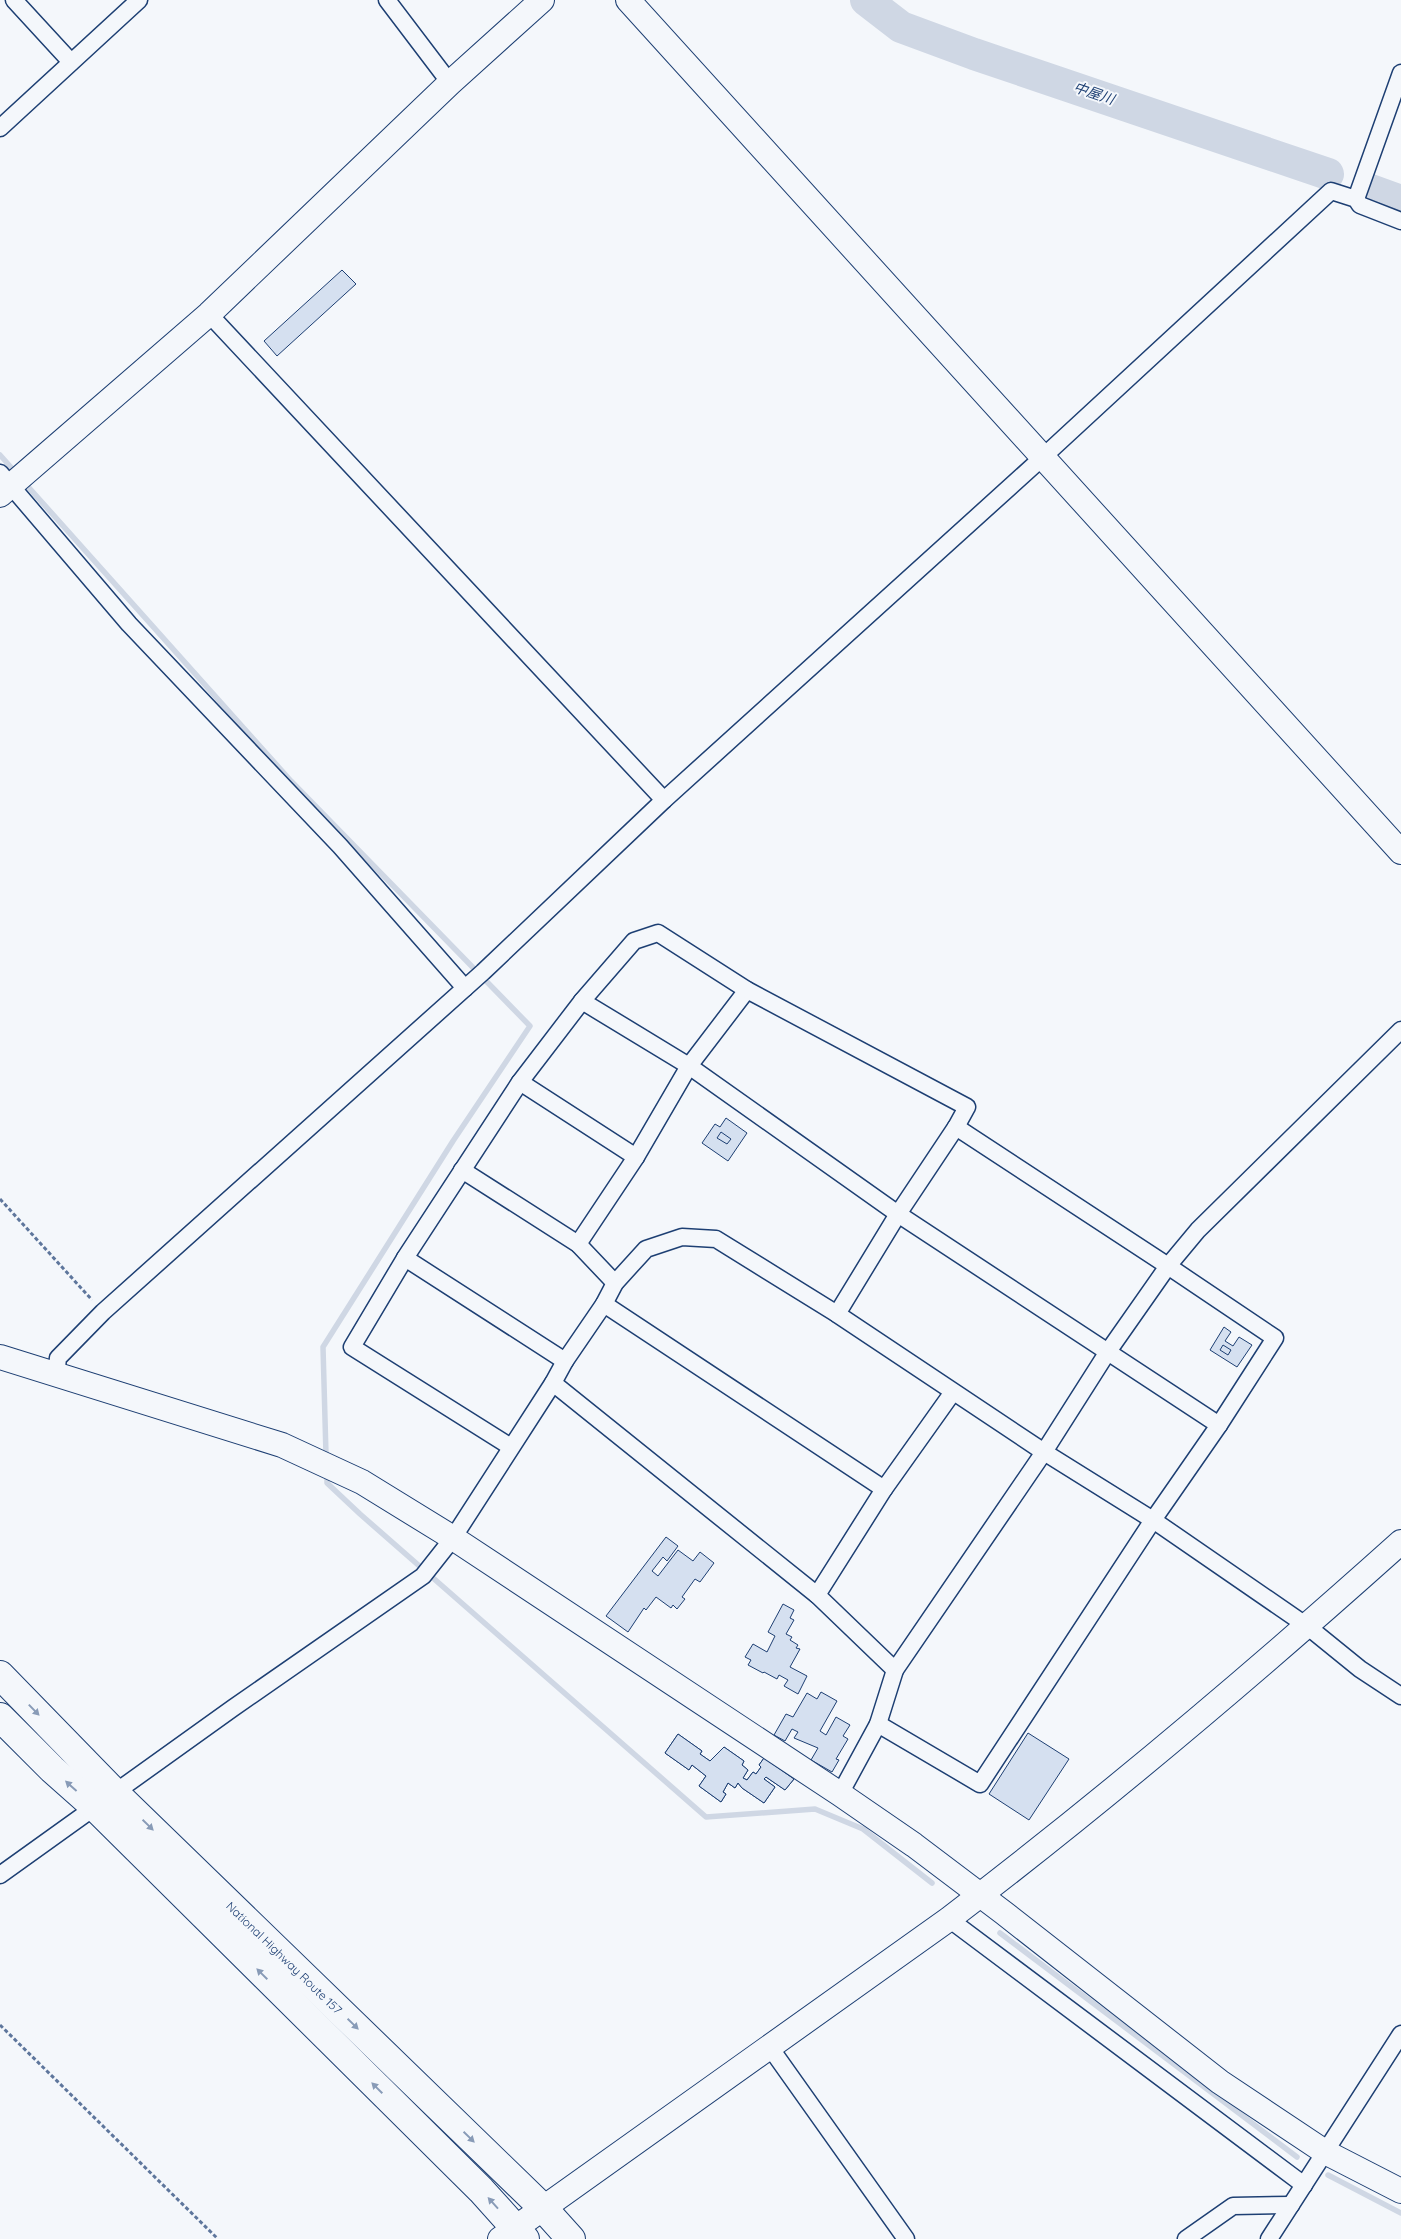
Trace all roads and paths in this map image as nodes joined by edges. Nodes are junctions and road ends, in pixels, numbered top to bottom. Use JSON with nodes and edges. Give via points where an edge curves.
{"nodes":[{"id":1,"x":14,"y":0,"type":"edge"},
{"id":2,"x":139,"y":0,"type":"edge"},
{"id":3,"x":387,"y":0,"type":"edge"},
{"id":4,"x":542,"y":0,"type":"edge"},
{"id":5,"x":628,"y":0,"type":"edge"},
{"id":6,"x":71,"y":62,"type":"junction"},
{"id":7,"x":1401,"y":73,"type":"edge"},
{"id":8,"x":450,"y":83,"type":"junction"},
{"id":9,"x":0,"y":128,"type":"edge"},
{"id":10,"x":1356,"y":199,"type":"junction"},
{"id":11,"x":1401,"y":221,"type":"edge"},
{"id":12,"x":209,"y":314,"type":"junction"},
{"id":13,"x":1043,"y":457,"type":"junction"},
{"id":14,"x":10,"y":481,"type":"edge"},
{"id":15,"x":664,"y":800,"type":"junction"},
{"id":16,"x":1401,"y":852,"type":"edge"},
{"id":17,"x":475,"y":980,"type":"junction"},
{"id":18,"x":747,"y":990,"type":"junction"},
{"id":19,"x":582,"y":1001,"type":"junction"},
{"id":20,"x":1401,"y":1030,"type":"edge"},
{"id":21,"x":689,"y":1066,"type":"junction"},
{"id":22,"x":520,"y":1082,"type":"junction"},
{"id":23,"x":956,"y":1127,"type":"junction"},
{"id":24,"x":636,"y":1157,"type":"junction"},
{"id":25,"x":462,"y":1170,"type":"junction"},
{"id":26,"x":0,"y":1199,"type":"edge"},
{"id":27,"x":898,"y":1214,"type":"junction"},
{"id":28,"x":578,"y":1244,"type":"junction"},
{"id":29,"x":405,"y":1258,"type":"junction"},
{"id":30,"x":1168,"y":1266,"type":"junction"},
{"id":31,"x":615,"y":1283,"type":"junction"},
{"id":32,"x":604,"y":1304,"type":"junction"},
{"id":33,"x":103,"y":1312,"type":"junction"},
{"id":34,"x":837,"y":1314,"type":"junction"},
{"id":35,"x":1107,"y":1353,"type":"junction"},
{"id":36,"x":0,"y":1356,"type":"edge"},
{"id":37,"x":565,"y":1361,"type":"junction"},
{"id":38,"x":56,"y":1375,"type":"junction"},
{"id":39,"x":553,"y":1383,"type":"junction"},
{"id":40,"x":953,"y":1392,"type":"junction"},
{"id":41,"x":1219,"y":1425,"type":"junction"},
{"id":42,"x":511,"y":1447,"type":"junction"},
{"id":43,"x":1044,"y":1452,"type":"junction"},
{"id":44,"x":884,"y":1489,"type":"junction"},
{"id":45,"x":1153,"y":1520,"type":"junction"},
{"id":46,"x":453,"y":1538,"type":"junction"},
{"id":47,"x":1401,"y":1542,"type":"edge"},
{"id":48,"x":817,"y":1595,"type":"junction"},
{"id":49,"x":1307,"y":1626,"type":"junction"},
{"id":50,"x":895,"y":1670,"type":"junction"},
{"id":51,"x":0,"y":1675,"type":"edge"},
{"id":52,"x":1401,"y":1696,"type":"edge"},
{"id":53,"x":0,"y":1717,"type":"edge"},
{"id":54,"x":878,"y":1724,"type":"junction"},
{"id":55,"x":840,"y":1794,"type":"junction"},
{"id":56,"x":105,"y":1801,"type":"junction"},
{"id":57,"x":0,"y":1875,"type":"edge"},
{"id":58,"x":980,"y":1895,"type":"junction"},
{"id":59,"x":948,"y":1919,"type":"junction"},
{"id":60,"x":0,"y":2025,"type":"edge"},
{"id":61,"x":1401,"y":2034,"type":"edge"},
{"id":62,"x":769,"y":2046,"type":"junction"},
{"id":63,"x":1325,"y":2152,"type":"junction"},
{"id":64,"x":1304,"y":2185,"type":"junction"},
{"id":65,"x":1401,"y":2191,"type":"edge"},
{"id":66,"x":1290,"y":2205,"type":"junction"},
{"id":67,"x":544,"y":2209,"type":"junction"},
{"id":68,"x":514,"y":2236,"type":"edge"},
{"id":69,"x":218,"y":2239,"type":"edge"},
{"id":70,"x":571,"y":2239,"type":"edge"},
{"id":71,"x":906,"y":2239,"type":"edge"},
{"id":72,"x":1186,"y":2239,"type":"edge"},
{"id":73,"x":1269,"y":2239,"type":"edge"}],
"edges":[{"from":1,"to":6,"type":"street"},
{"from":2,"to":6,"type":"street"},
{"from":3,"to":8,"type":"street"},
{"from":4,"to":8,"type":"street"},
{"from":5,"to":13,"type":"street"},
{"from":6,"to":9,"type":"street"},
{"from":7,"to":10,"type":"street"},
{"from":8,"to":12,"type":"street"},
{"from":10,"to":11,"type":"street","via":[[1360,205]]},
{"from":10,"to":13,"type":"street","via":[[1332,191]]},
{"from":12,"to":14,"type":"street"},
{"from":12,"to":15,"type":"street"},
{"from":13,"to":15,"type":"street"},
{"from":13,"to":16,"type":"street"},
{"from":14,"to":17,"type":"street","via":[[130,624],[340,846]]},
{"from":15,"to":17,"type":"street"},
{"from":17,"to":33,"type":"street"},
{"from":18,"to":19,"type":"street","via":[[658,933],[634,941]]},
{"from":18,"to":21,"type":"street"},
{"from":18,"to":23,"type":"street","via":[[967,1107]]},
{"from":19,"to":21,"type":"street"},
{"from":19,"to":22,"type":"street"},
{"from":20,"to":30,"type":"street","via":[[1198,1230]]},
{"from":21,"to":24,"type":"street"},
{"from":21,"to":27,"type":"street"},
{"from":22,"to":24,"type":"street"},
{"from":22,"to":25,"type":"street"},
{"from":23,"to":27,"type":"street"},
{"from":23,"to":30,"type":"street"},
{"from":24,"to":28,"type":"street"},
{"from":25,"to":28,"type":"street"},
{"from":25,"to":29,"type":"street"},
{"from":26,"to":33,"type":"path"},
{"from":27,"to":34,"type":"street"},
{"from":27,"to":35,"type":"street"},
{"from":28,"to":31,"type":"street"},
{"from":29,"to":37,"type":"street"},
{"from":29,"to":42,"type":"street","via":[[352,1347]]},
{"from":30,"to":35,"type":"street"},
{"from":30,"to":41,"type":"street","via":[[1275,1338]]},
{"from":31,"to":32,"type":"street"},
{"from":31,"to":34,"type":"street","via":[[646,1249],[682,1237],[716,1240]]},
{"from":32,"to":37,"type":"street"},
{"from":32,"to":44,"type":"street"},
{"from":33,"to":38,"type":"street","via":[[58,1358]]},
{"from":34,"to":40,"type":"street"},
{"from":35,"to":41,"type":"street"},
{"from":35,"to":43,"type":"street"},
{"from":36,"to":38,"type":"street"},
{"from":37,"to":39,"type":"street"},
{"from":38,"to":46,"type":"street","via":[[282,1445],[362,1482]]},
{"from":39,"to":42,"type":"street"},
{"from":39,"to":48,"type":"street"},
{"from":40,"to":43,"type":"street"},
{"from":40,"to":44,"type":"street"},
{"from":41,"to":45,"type":"street"},
{"from":42,"to":46,"type":"street"},
{"from":43,"to":45,"type":"street"},
{"from":43,"to":50,"type":"street"},
{"from":44,"to":48,"type":"street"},
{"from":45,"to":49,"type":"street"},
{"from":45,"to":54,"type":"street","via":[[980,1784]]},
{"from":46,"to":55,"type":"street"},
{"from":46,"to":56,"type":"street","via":[[427,1572]]},
{"from":47,"to":49,"type":"street"},
{"from":48,"to":50,"type":"street"},
{"from":49,"to":52,"type":"street","via":[[1360,1669]]},
{"from":49,"to":58,"type":"street","via":[[1155,1757]]},
{"from":50,"to":54,"type":"street"},
{"from":51,"to":56,"type":"highway","name":"National Highway Route 157","one_way":true},
{"from":56,"to":53,"type":"highway","name":"National Highway Route 157","one_way":true,"via":[[52,1769]]},
{"from":54,"to":55,"type":"street"},
{"from":55,"to":58,"type":"street"},
{"from":56,"to":57,"type":"street"},
{"from":56,"to":67,"type":"highway","name":"National Highway Route 157","one_way":true},
{"from":68,"to":56,"type":"highway","name":"National Highway Route 157","one_way":true,"via":[[481,2190]]},
{"from":58,"to":59,"type":"street"},
{"from":58,"to":63,"type":"street","via":[[1220,2082]]},
{"from":59,"to":62,"type":"street"},
{"from":59,"to":64,"type":"street"},
{"from":60,"to":69,"type":"path"},
{"from":61,"to":63,"type":"street"},
{"from":62,"to":67,"type":"street"},
{"from":62,"to":71,"type":"street"},
{"from":63,"to":64,"type":"street"},
{"from":63,"to":65,"type":"street"},
{"from":64,"to":66,"type":"street"},
{"from":66,"to":72,"type":"street","via":[[1233,2206]]},
{"from":66,"to":73,"type":"street"},
{"from":67,"to":68,"type":"street"},
{"from":67,"to":70,"type":"highway","name":"National Highway Route 157"}]}
